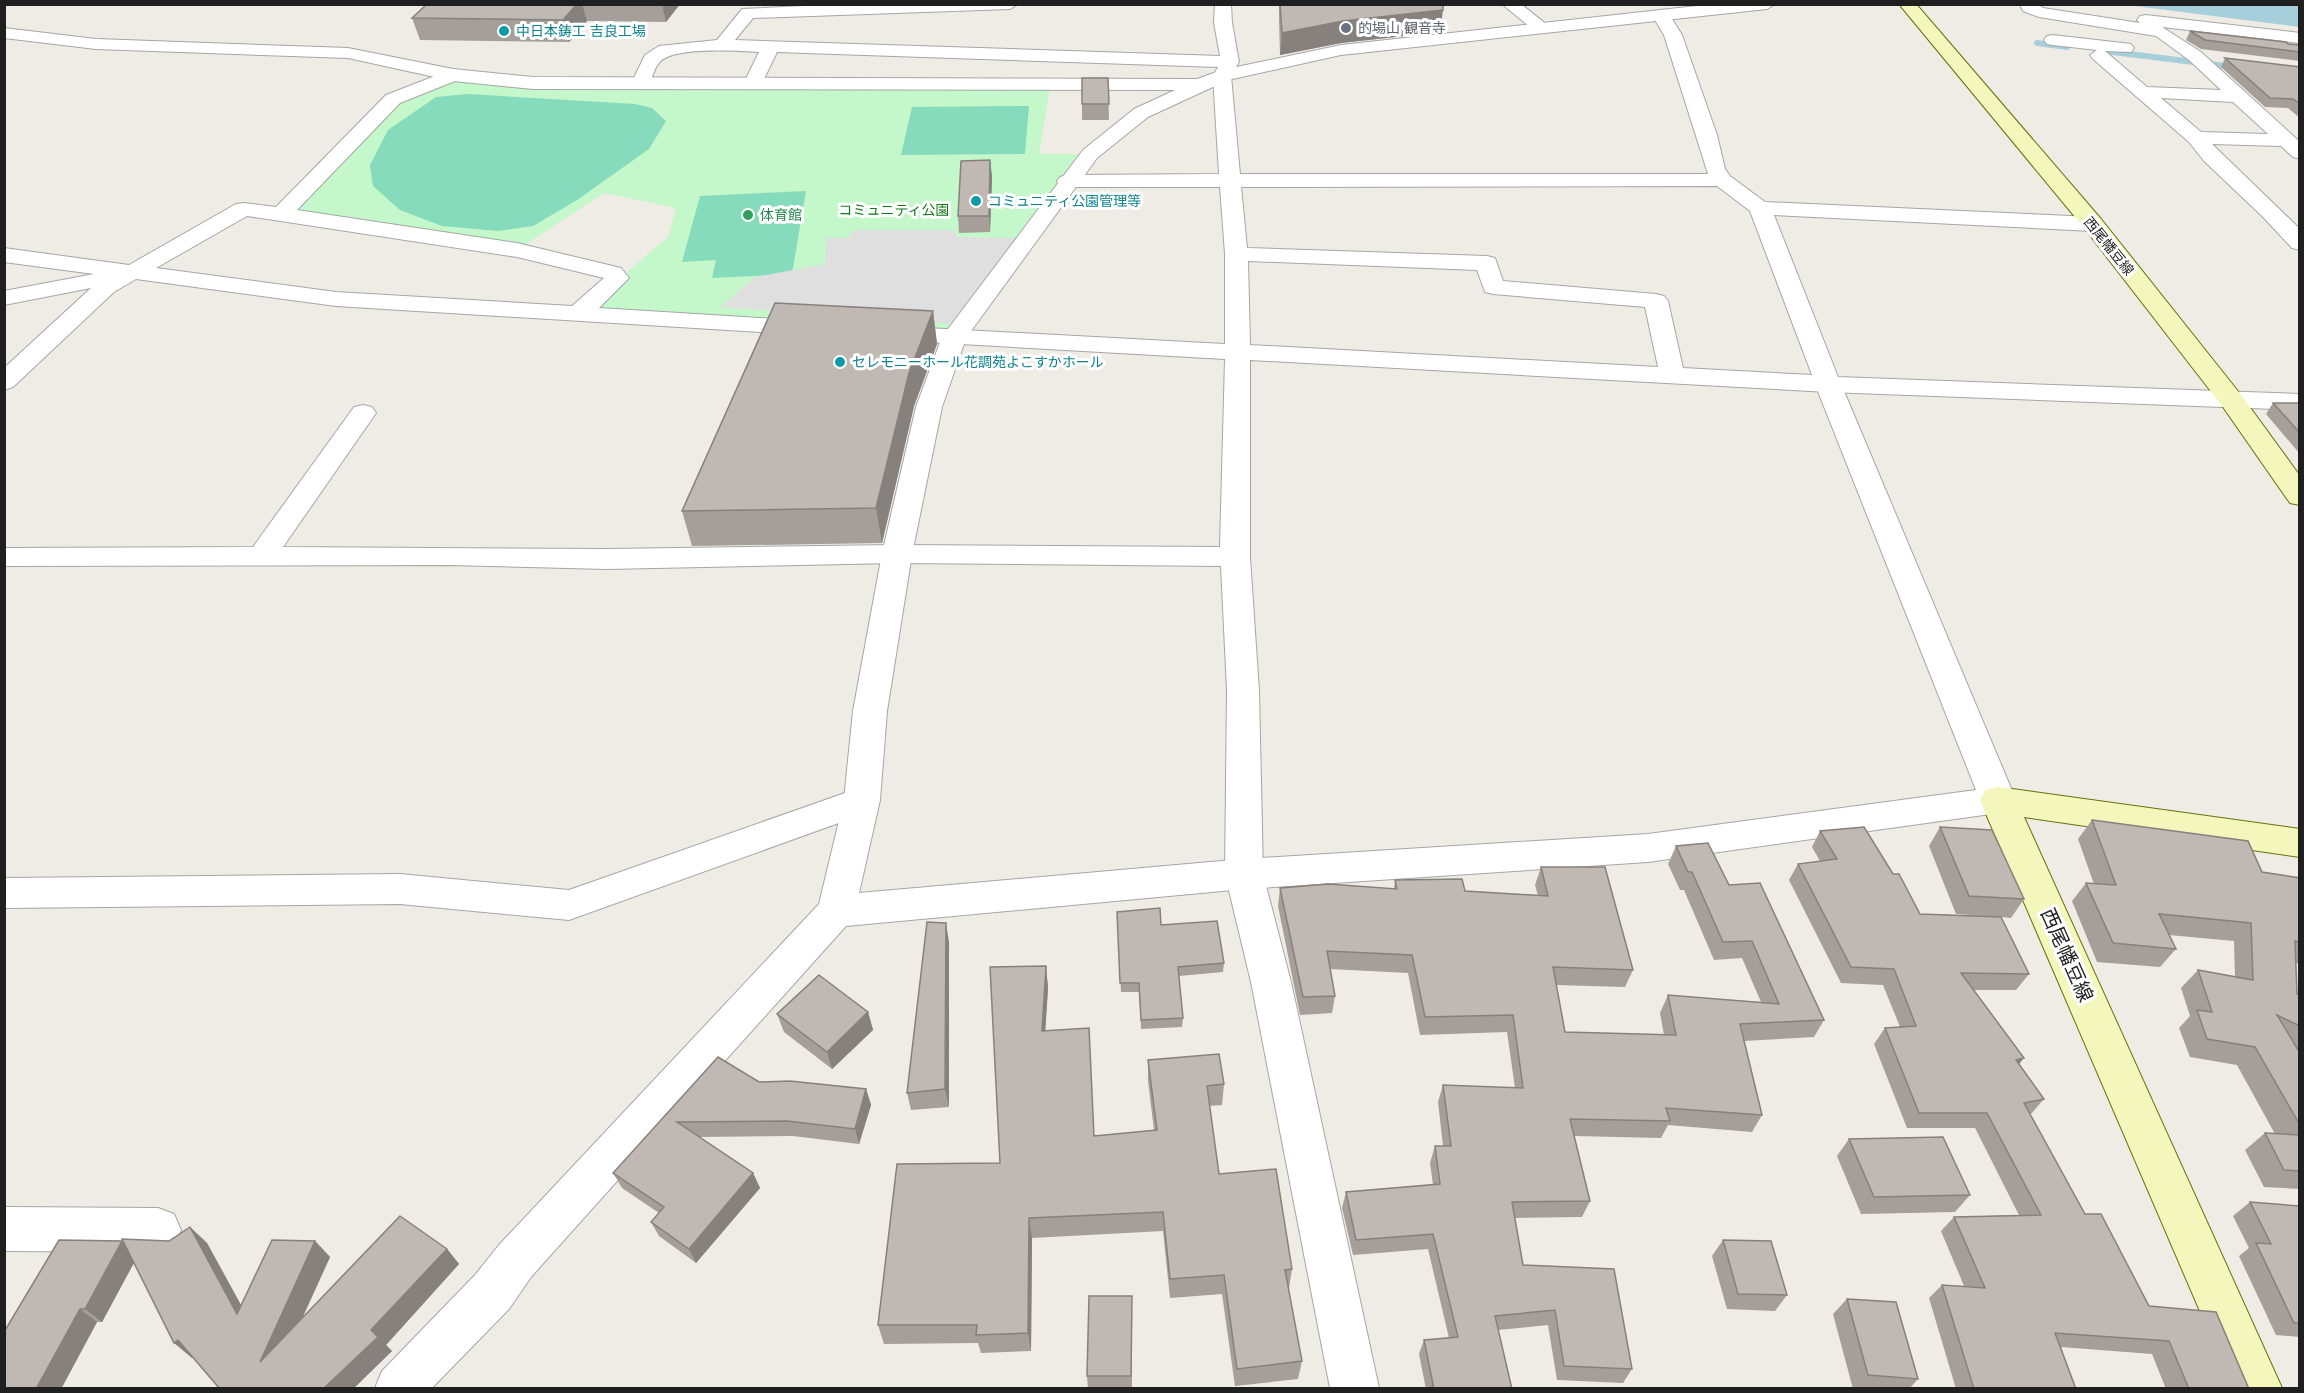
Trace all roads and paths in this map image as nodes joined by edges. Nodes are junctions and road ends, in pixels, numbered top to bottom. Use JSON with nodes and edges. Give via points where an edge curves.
{"nodes":[{"id":1,"x":1010,"y":4,"type":"edge"},
{"id":2,"x":1223,"y":4,"type":"edge"},
{"id":3,"x":1510,"y":4,"type":"edge"},
{"id":4,"x":1767,"y":4,"type":"edge"},
{"id":5,"x":1907,"y":4,"type":"edge"},
{"id":6,"x":2010,"y":4,"type":"edge"},
{"id":7,"x":2029,"y":7,"type":"junction"},
{"id":8,"x":885,"y":9,"type":"junction"},
{"id":9,"x":1660,"y":15,"type":"junction"},
{"id":10,"x":1542,"y":28,"type":"junction"},
{"id":11,"x":4,"y":33,"type":"edge"},
{"id":12,"x":914,"y":36,"type":"junction"},
{"id":13,"x":2300,"y":38,"type":"edge"},
{"id":14,"x":2054,"y":40,"type":"dead end"},
{"id":15,"x":722,"y":45,"type":"junction"},
{"id":16,"x":771,"y":46,"type":"junction"},
{"id":17,"x":2099,"y":55,"type":"dead end"},
{"id":18,"x":2230,"y":60,"type":"edge"},
{"id":19,"x":2201,"y":62,"type":"junction"},
{"id":20,"x":1226,"y":69,"type":"junction"},
{"id":21,"x":453,"y":75,"type":"junction"},
{"id":22,"x":640,"y":84,"type":"junction"},
{"id":23,"x":752,"y":85,"type":"junction"},
{"id":24,"x":1200,"y":85,"type":"junction"},
{"id":25,"x":2142,"y":92,"type":"junction"},
{"id":26,"x":2236,"y":96,"type":"junction"},
{"id":27,"x":2196,"y":138,"type":"junction"},
{"id":28,"x":2292,"y":147,"type":"edge"},
{"id":29,"x":1722,"y":180,"type":"junction"},
{"id":30,"x":1067,"y":181,"type":"junction"},
{"id":31,"x":1229,"y":182,"type":"junction"},
{"id":32,"x":1760,"y":208,"type":"junction"},
{"id":33,"x":2270,"y":212,"type":"junction"},
{"id":34,"x":2300,"y":213,"type":"edge"},
{"id":35,"x":282,"y":214,"type":"junction"},
{"id":36,"x":2093,"y":224,"type":"junction"},
{"id":37,"x":2300,"y":243,"type":"edge"},
{"id":38,"x":1236,"y":254,"type":"junction"},
{"id":39,"x":4,"y":255,"type":"edge"},
{"id":40,"x":130,"y":273,"type":"junction"},
{"id":41,"x":4,"y":298,"type":"edge"},
{"id":42,"x":578,"y":314,"type":"junction"},
{"id":43,"x":837,"y":330,"type":"edge"},
{"id":44,"x":872,"y":332,"type":"edge"},
{"id":45,"x":954,"y":337,"type":"junction"},
{"id":46,"x":1238,"y":353,"type":"junction"},
{"id":47,"x":1672,"y":375,"type":"junction"},
{"id":48,"x":4,"y":382,"type":"edge"},
{"id":49,"x":1828,"y":384,"type":"junction"},
{"id":50,"x":2232,"y":401,"type":"junction"},
{"id":51,"x":2300,"y":402,"type":"edge"},
{"id":52,"x":363,"y":413,"type":"dead end"},
{"id":53,"x":2300,"y":497,"type":"edge"},
{"id":54,"x":897,"y":554,"type":"junction"},
{"id":55,"x":261,"y":556,"type":"junction"},
{"id":56,"x":4,"y":557,"type":"edge"},
{"id":57,"x":1235,"y":557,"type":"junction"},
{"id":58,"x":862,"y":800,"type":"junction"},
{"id":59,"x":1998,"y":800,"type":"junction"},
{"id":60,"x":2300,"y":843,"type":"edge"},
{"id":61,"x":1244,"y":874,"type":"junction"},
{"id":62,"x":4,"y":893,"type":"edge"},
{"id":63,"x":836,"y":911,"type":"junction"},
{"id":64,"x":4,"y":1229,"type":"edge"},
{"id":65,"x":158,"y":1230,"type":"dead end"},
{"id":66,"x":399,"y":1389,"type":"edge"},
{"id":67,"x":1354,"y":1389,"type":"edge"},
{"id":68,"x":2258,"y":1389,"type":"edge"}],
"edges":[{"from":1,"to":8,"type":"street"},
{"from":2,"to":20,"type":"street"},
{"from":3,"to":10,"type":"street"},
{"from":4,"to":9,"type":"street"},
{"from":5,"to":36,"type":"main road","name":"西尾幡豆線"},
{"from":6,"to":7,"type":"street"},
{"from":7,"to":13,"type":"street"},
{"from":7,"to":19,"type":"street","via":[[2039,12],[2161,32]]},
{"from":8,"to":12,"type":"street","via":[[885,22]]},
{"from":8,"to":15,"type":"street","via":[[748,13]]},
{"from":9,"to":10,"type":"street"},
{"from":9,"to":29,"type":"street","via":[[1673,35]]},
{"from":10,"to":20,"type":"street","via":[[1341,50]]},
{"from":11,"to":21,"type":"street","via":[[96,44],[348,53]]},
{"from":12,"to":16,"type":"street"},
{"from":12,"to":20,"type":"street"},
{"from":14,"to":19,"type":"street","via":[[2154,51]]},
{"from":15,"to":16,"type":"street"},
{"from":15,"to":22,"type":"street","via":[[665,50],[651,58]]},
{"from":16,"to":23,"type":"street"},
{"from":17,"to":25,"type":"street"},
{"from":18,"to":19,"type":"street"},
{"from":19,"to":26,"type":"street"},
{"from":20,"to":24,"type":"street"},
{"from":20,"to":31,"type":"street"},
{"from":21,"to":22,"type":"street","via":[[533,83]]},
{"from":21,"to":35,"type":"street","via":[[393,99]]},
{"from":22,"to":23,"type":"street"},
{"from":23,"to":24,"type":"street"},
{"from":24,"to":30,"type":"street","via":[[1141,113],[1090,154]]},
{"from":25,"to":26,"type":"street"},
{"from":25,"to":27,"type":"street"},
{"from":26,"to":28,"type":"street"},
{"from":27,"to":28,"type":"street"},
{"from":27,"to":33,"type":"street"},
{"from":29,"to":31,"type":"street"},
{"from":29,"to":32,"type":"street"},
{"from":30,"to":31,"type":"street"},
{"from":30,"to":45,"type":"street"},
{"from":31,"to":38,"type":"street"},
{"from":32,"to":36,"type":"street"},
{"from":32,"to":49,"type":"street"},
{"from":33,"to":34,"type":"street"},
{"from":33,"to":37,"type":"street"},
{"from":35,"to":40,"type":"street","via":[[244,209]]},
{"from":35,"to":42,"type":"street","via":[[517,250],[613,273],[617,278]]},
{"from":36,"to":50,"type":"main road","name":"西尾幡豆線"},
{"from":38,"to":46,"type":"street"},
{"from":38,"to":47,"type":"street","via":[[1487,263],[1492,287],[1656,301]]},
{"from":39,"to":40,"type":"street"},
{"from":40,"to":41,"type":"street"},
{"from":40,"to":42,"type":"street","via":[[336,299]]},
{"from":40,"to":48,"type":"street","via":[[106,287]]},
{"from":42,"to":43,"type":"street"},
{"from":44,"to":45,"type":"street"},
{"from":45,"to":46,"type":"street"},
{"from":45,"to":54,"type":"street","via":[[929,406]]},
{"from":46,"to":47,"type":"street"},
{"from":46,"to":57,"type":"street"},
{"from":47,"to":49,"type":"street"},
{"from":49,"to":50,"type":"street"},
{"from":49,"to":59,"type":"street"},
{"from":50,"to":51,"type":"street"},
{"from":50,"to":53,"type":"main road","name":"西尾幡豆線"},
{"from":52,"to":55,"type":"street"},
{"from":54,"to":55,"type":"street","via":[[607,559]]},
{"from":54,"to":57,"type":"street"},
{"from":54,"to":58,"type":"street","via":[[870,711]]},
{"from":55,"to":56,"type":"street"},
{"from":57,"to":61,"type":"street","via":[[1243,691]]},
{"from":58,"to":62,"type":"street","via":[[569,905],[400,889]]},
{"from":58,"to":63,"type":"street"},
{"from":59,"to":60,"type":"main road"},
{"from":59,"to":61,"type":"street","via":[[1648,848]]},
{"from":59,"to":68,"type":"main road","name":"西尾幡豆線"},
{"from":61,"to":63,"type":"street"},
{"from":61,"to":67,"type":"street","via":[[1271,982]]},
{"from":63,"to":66,"type":"street","via":[[523,1252],[492,1292]]},
{"from":64,"to":65,"type":"street"}]}
